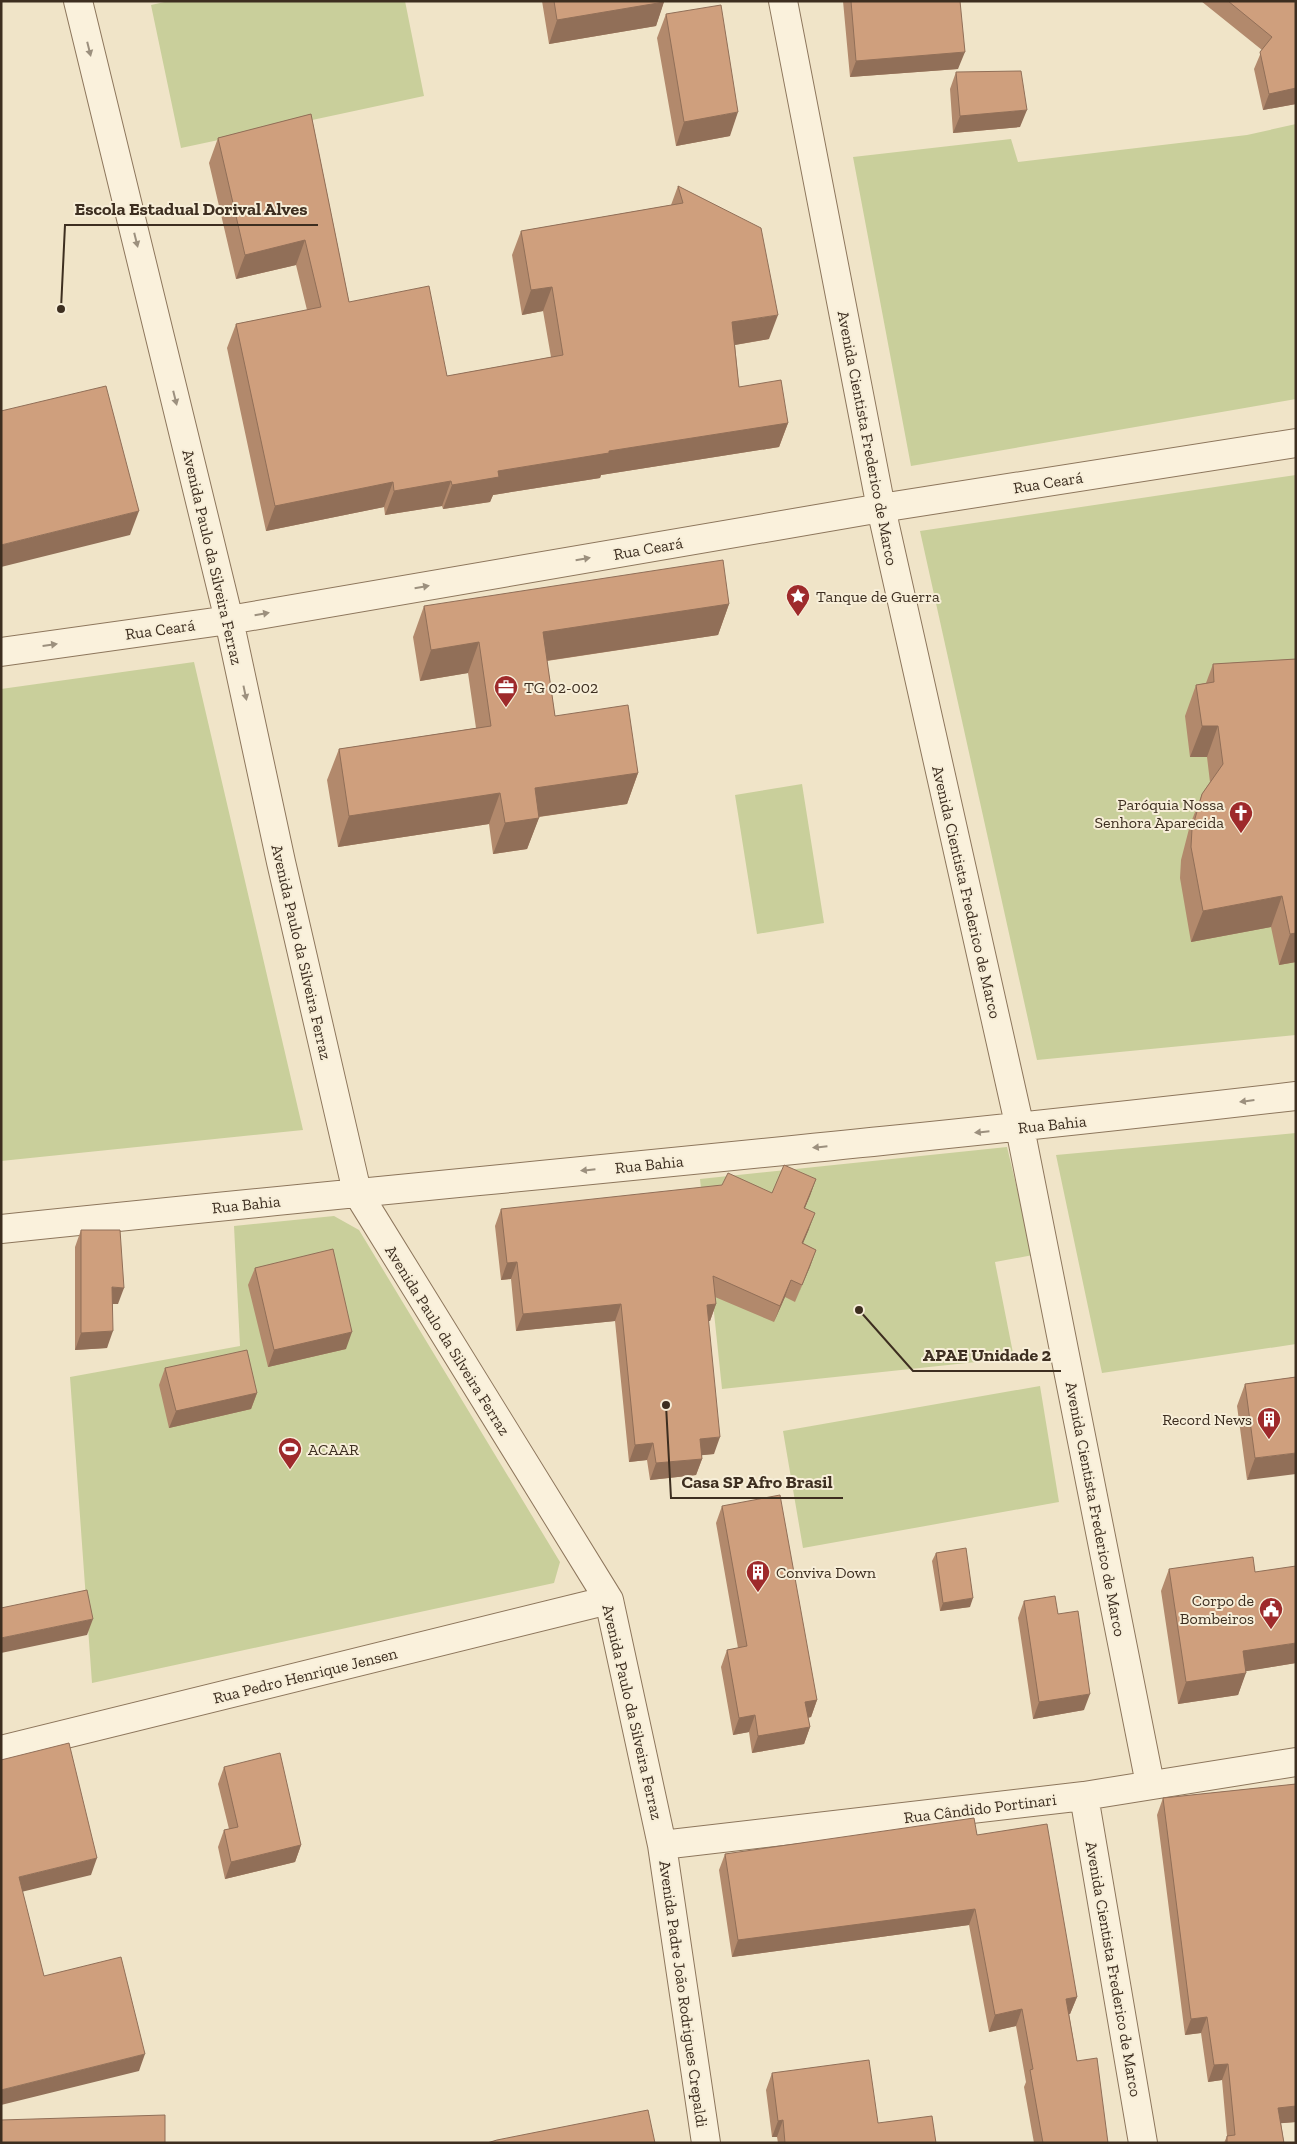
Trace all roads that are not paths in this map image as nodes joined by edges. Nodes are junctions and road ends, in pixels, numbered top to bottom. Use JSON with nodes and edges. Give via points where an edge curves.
{"nodes":[{"id":1,"x":78,"y":1,"type":"edge"},
{"id":2,"x":783,"y":1,"type":"edge"},
{"id":3,"x":1296,"y":443,"type":"edge"},
{"id":4,"x":881,"y":508,"type":"junction"},
{"id":5,"x":229,"y":620,"type":"junction"},
{"id":6,"x":1,"y":652,"type":"edge"},
{"id":7,"x":1296,"y":1096,"type":"edge"},
{"id":8,"x":1020,"y":1128,"type":"junction"},
{"id":9,"x":357,"y":1192,"type":"junction"},
{"id":10,"x":1,"y":1229,"type":"edge"},
{"id":11,"x":609,"y":1600,"type":"junction"},
{"id":12,"x":1,"y":1750,"type":"edge"},
{"id":13,"x":1296,"y":1762,"type":"edge"},
{"id":14,"x":1150,"y":1784,"type":"junction"},
{"id":15,"x":1084,"y":1796,"type":"junction"},
{"id":16,"x":662,"y":1845,"type":"junction"},
{"id":17,"x":706,"y":2143,"type":"edge"},
{"id":18,"x":1143,"y":2143,"type":"edge"}],
"edges":[{"from":1,"to":5,"type":"street","name":"Avenida Paulo da Silveira Ferraz","one_way":true},
{"from":2,"to":4,"type":"street","name":"Avenida Cientista Frederico de Marco"},
{"from":3,"to":4,"type":"street","name":"Rua Ceará"},
{"from":5,"to":4,"type":"street","name":"Rua Ceará","one_way":true},
{"from":4,"to":8,"type":"street","name":"Avenida Cientista Frederico de Marco"},
{"from":6,"to":5,"type":"street","name":"Rua Ceará","one_way":true},
{"from":5,"to":9,"type":"street","name":"Avenida Paulo da Silveira Ferraz","one_way":true},
{"from":7,"to":8,"type":"street","name":"Rua Bahia","one_way":true},
{"from":8,"to":9,"type":"street","name":"Rua Bahia","one_way":true},
{"from":8,"to":14,"type":"street","name":"Avenida Cientista Frederico de Marco"},
{"from":9,"to":10,"type":"street","name":"Rua Bahia"},
{"from":9,"to":11,"type":"street","name":"Avenida Paulo da Silveira Ferraz"},
{"from":11,"to":12,"type":"street","name":"Rua Pedro Henrique Jensen"},
{"from":11,"to":16,"type":"street","name":"Avenida Paulo da Silveira Ferraz"},
{"from":13,"to":14,"type":"street","name":"Rua Cândido Portinari"},
{"from":14,"to":15,"type":"street","name":"Rua Cândido Portinari"},
{"from":15,"to":16,"type":"street","name":"Rua Cândido Portinari"},
{"from":15,"to":18,"type":"street","name":"Avenida Cientista Frederico de Marco"},
{"from":16,"to":17,"type":"street","name":"Avenida Padre João Rodrigues Crepaldi"}]}
